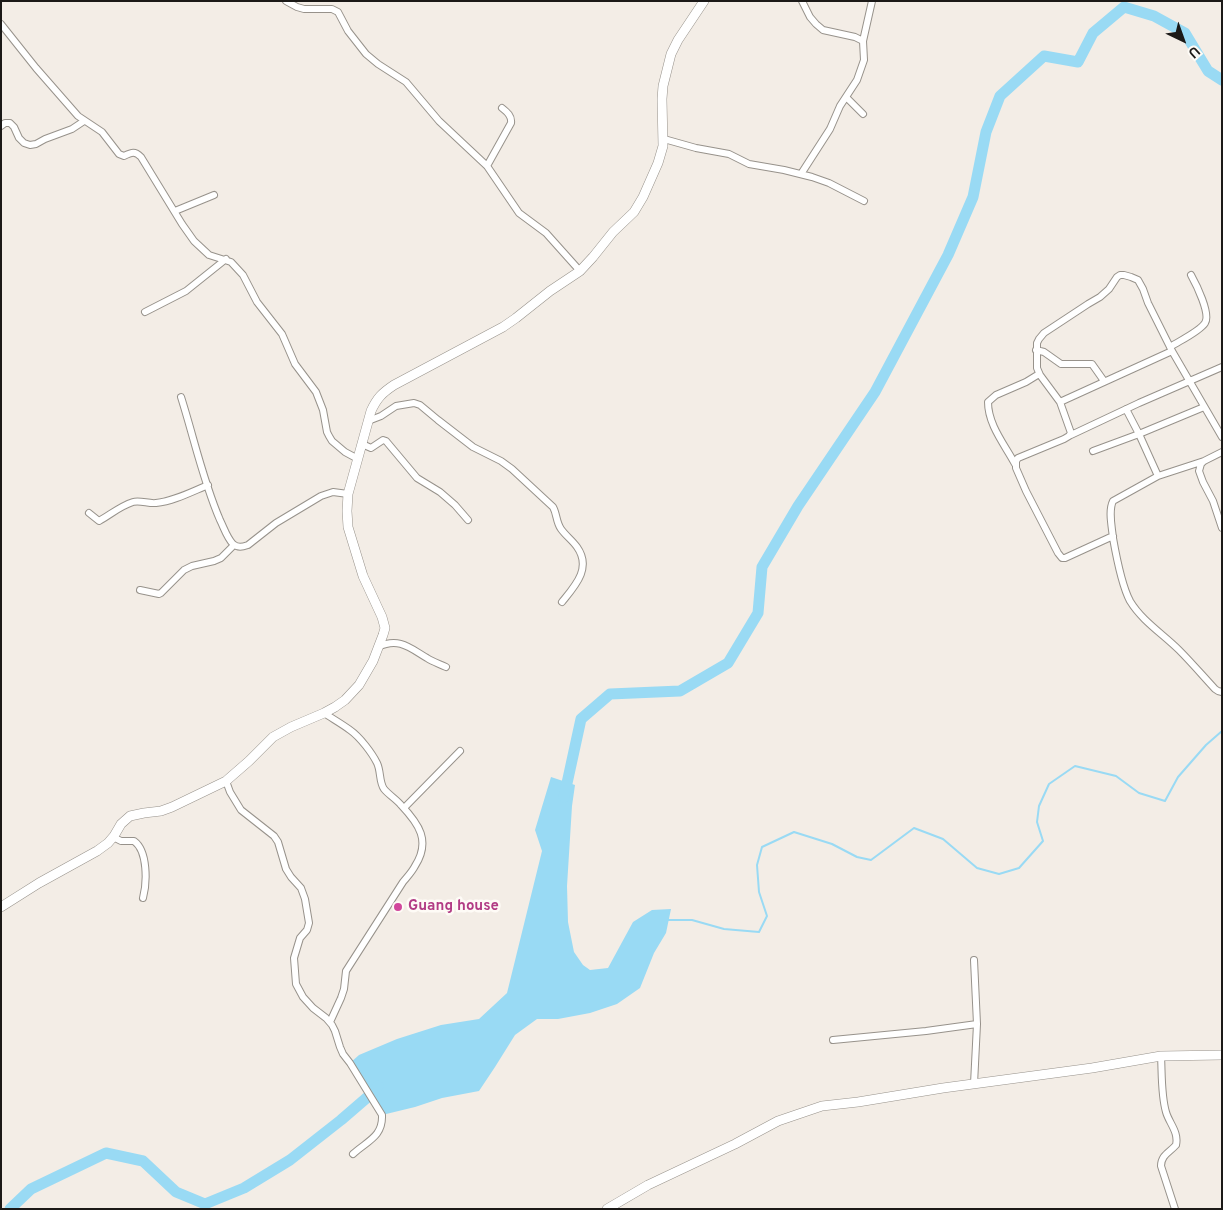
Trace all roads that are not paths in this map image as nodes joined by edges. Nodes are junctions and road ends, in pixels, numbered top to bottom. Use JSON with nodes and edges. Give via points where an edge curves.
{"nodes":[{"id":1,"x":286,"y":1,"type":"edge"},
{"id":2,"x":704,"y":1,"type":"edge"},
{"id":3,"x":802,"y":1,"type":"edge"},
{"id":4,"x":872,"y":1,"type":"edge"},
{"id":5,"x":1,"y":24,"type":"edge"},
{"id":6,"x":863,"y":41,"type":"junction"},
{"id":7,"x":846,"y":97,"type":"junction"},
{"id":8,"x":502,"y":108,"type":"dead end"},
{"id":9,"x":862,"y":114,"type":"dead end"},
{"id":10,"x":84,"y":121,"type":"junction"},
{"id":11,"x":1,"y":126,"type":"edge"},
{"id":12,"x":664,"y":140,"type":"junction"},
{"id":13,"x":487,"y":166,"type":"junction"},
{"id":14,"x":801,"y":174,"type":"junction"},
{"id":15,"x":214,"y":195,"type":"dead end"},
{"id":16,"x":864,"y":201,"type":"dead end"},
{"id":17,"x":175,"y":211,"type":"junction"},
{"id":18,"x":226,"y":259,"type":"junction"},
{"id":19,"x":580,"y":271,"type":"junction"},
{"id":20,"x":1191,"y":275,"type":"dead end"},
{"id":21,"x":145,"y":312,"type":"dead end"},
{"id":22,"x":1171,"y":349,"type":"junction"},
{"id":23,"x":1036,"y":350,"type":"junction"},
{"id":24,"x":1222,"y":367,"type":"edge"},
{"id":25,"x":1039,"y":374,"type":"junction"},
{"id":26,"x":1104,"y":381,"type":"junction"},
{"id":27,"x":1189,"y":381,"type":"junction"},
{"id":28,"x":181,"y":397,"type":"dead end"},
{"id":29,"x":1060,"y":402,"type":"junction"},
{"id":30,"x":1204,"y":407,"type":"junction"},
{"id":31,"x":1126,"y":409,"type":"junction"},
{"id":32,"x":368,"y":421,"type":"junction"},
{"id":33,"x":1071,"y":434,"type":"junction"},
{"id":34,"x":1139,"y":434,"type":"junction"},
{"id":35,"x":1222,"y":436,"type":"edge"},
{"id":36,"x":362,"y":444,"type":"junction"},
{"id":37,"x":1093,"y":451,"type":"dead end"},
{"id":38,"x":1222,"y":452,"type":"edge"},
{"id":39,"x":358,"y":459,"type":"junction"},
{"id":40,"x":1204,"y":461,"type":"junction"},
{"id":41,"x":1015,"y":464,"type":"junction"},
{"id":42,"x":1158,"y":476,"type":"junction"},
{"id":43,"x":208,"y":485,"type":"junction"},
{"id":44,"x":348,"y":494,"type":"junction"},
{"id":45,"x":89,"y":513,"type":"dead end"},
{"id":46,"x":468,"y":520,"type":"dead end"},
{"id":47,"x":1222,"y":528,"type":"edge"},
{"id":48,"x":1113,"y":536,"type":"junction"},
{"id":49,"x":234,"y":545,"type":"junction"},
{"id":50,"x":140,"y":590,"type":"dead end"},
{"id":51,"x":562,"y":602,"type":"dead end"},
{"id":52,"x":378,"y":647,"type":"junction"},
{"id":53,"x":446,"y":667,"type":"dead end"},
{"id":54,"x":1222,"y":692,"type":"edge"},
{"id":55,"x":324,"y":713,"type":"junction"},
{"id":56,"x":460,"y":751,"type":"dead end"},
{"id":57,"x":226,"y":780,"type":"junction"},
{"id":58,"x":404,"y":808,"type":"junction"},
{"id":59,"x":113,"y":837,"type":"junction"},
{"id":60,"x":143,"y":898,"type":"dead end"},
{"id":61,"x":1,"y":907,"type":"edge"},
{"id":62,"x":974,"y":960,"type":"dead end"},
{"id":63,"x":330,"y":1022,"type":"junction"},
{"id":64,"x":977,"y":1024,"type":"junction"},
{"id":65,"x":832,"y":1040,"type":"dead end"},
{"id":66,"x":1222,"y":1055,"type":"edge"},
{"id":67,"x":1161,"y":1056,"type":"junction"},
{"id":68,"x":974,"y":1084,"type":"junction"},
{"id":69,"x":353,"y":1154,"type":"dead end"},
{"id":70,"x":607,"y":1209,"type":"edge"},
{"id":71,"x":1175,"y":1209,"type":"edge"}],
"edges":[{"from":1,"to":13,"type":"street","via":[[304,9],[337,11],[366,54],[406,82],[438,121]]},
{"from":2,"to":12,"type":"street","via":[[678,40],[667,65],[662,93]]},
{"from":3,"to":6,"type":"street","via":[[810,17],[823,30]]},
{"from":4,"to":6,"type":"street"},
{"from":5,"to":10,"type":"street"},
{"from":6,"to":7,"type":"street","via":[[863,67]]},
{"from":7,"to":9,"type":"street"},
{"from":7,"to":14,"type":"street"},
{"from":8,"to":13,"type":"street","via":[[512,119],[511,123]]},
{"from":10,"to":11,"type":"street","via":[[30,145],[19,138],[10,123]]},
{"from":10,"to":17,"type":"street","via":[[102,132],[121,155],[137,153]]},
{"from":12,"to":14,"type":"street","via":[[729,154],[749,164]]},
{"from":12,"to":19,"type":"street","via":[[662,154],[638,206]]},
{"from":13,"to":19,"type":"street","via":[[519,213],[546,233]]},
{"from":14,"to":16,"type":"street"},
{"from":15,"to":17,"type":"street"},
{"from":17,"to":18,"type":"street","via":[[194,241],[209,255]]},
{"from":18,"to":21,"type":"street","via":[[186,291]]},
{"from":18,"to":39,"type":"street","via":[[243,276],[316,392],[332,441]]},
{"from":19,"to":32,"type":"street","via":[[503,327],[385,391],[374,403]]},
{"from":20,"to":22,"type":"street","via":[[1204,306],[1206,321]]},
{"from":22,"to":23,"type":"street","via":[[1138,280],[1124,275],[1117,277],[1100,297],[1044,333]]},
{"from":22,"to":26,"type":"street"},
{"from":22,"to":27,"type":"street"},
{"from":23,"to":25,"type":"street"},
{"from":23,"to":26,"type":"street","via":[[1060,364],[1092,364]]},
{"from":24,"to":27,"type":"street"},
{"from":25,"to":29,"type":"street"},
{"from":25,"to":41,"type":"street","via":[[988,402],[992,421]]},
{"from":26,"to":29,"type":"street"},
{"from":27,"to":30,"type":"street"},
{"from":27,"to":31,"type":"street"},
{"from":28,"to":43,"type":"street"},
{"from":29,"to":33,"type":"street"},
{"from":30,"to":34,"type":"street"},
{"from":30,"to":35,"type":"street"},
{"from":31,"to":33,"type":"street"},
{"from":31,"to":34,"type":"street"},
{"from":32,"to":36,"type":"street"},
{"from":32,"to":51,"type":"street","via":[[396,406],[420,405],[472,447],[501,461],[529,484],[553,507],[559,526],[581,553],[582,572]]},
{"from":33,"to":41,"type":"street","via":[[1022,456]]},
{"from":34,"to":37,"type":"street"},
{"from":34,"to":42,"type":"street"},
{"from":36,"to":39,"type":"street"},
{"from":36,"to":46,"type":"street","via":[[371,448],[383,440],[386,442],[417,478],[440,492]]},
{"from":38,"to":40,"type":"street"},
{"from":39,"to":44,"type":"street"},
{"from":40,"to":42,"type":"street"},
{"from":40,"to":47,"type":"street","via":[[1199,471]]},
{"from":41,"to":48,"type":"street","via":[[1062,558]]},
{"from":42,"to":48,"type":"street","via":[[1112,503]]},
{"from":43,"to":45,"type":"street","via":[[164,502],[133,502],[99,521]]},
{"from":43,"to":49,"type":"street","via":[[213,503]]},
{"from":44,"to":49,"type":"street","via":[[326,494],[276,523],[248,545]]},
{"from":44,"to":52,"type":"street","via":[[348,527],[363,576],[384,622]]},
{"from":48,"to":54,"type":"street","via":[[1122,577],[1138,612],[1218,692]]},
{"from":49,"to":50,"type":"street","via":[[221,558],[184,570],[161,593]]},
{"from":52,"to":53,"type":"street","via":[[403,644]]},
{"from":52,"to":55,"type":"street","via":[[359,685],[345,700]]},
{"from":55,"to":57,"type":"street","via":[[273,737]]},
{"from":55,"to":58,"type":"street","via":[[350,729],[359,739],[376,760],[383,787]]},
{"from":56,"to":58,"type":"street"},
{"from":57,"to":59,"type":"street","via":[[172,807],[130,816]]},
{"from":57,"to":63,"type":"street","via":[[241,810],[274,836],[286,869],[303,892],[309,923],[294,958],[296,984],[303,997]]},
{"from":58,"to":63,"type":"street","via":[[422,834],[419,860],[347,970],[344,989]]},
{"from":59,"to":60,"type":"street","via":[[121,842],[134,841],[142,851],[146,888]]},
{"from":59,"to":61,"type":"street","via":[[92,855]]},
{"from":62,"to":64,"type":"street"},
{"from":63,"to":69,"type":"street","via":[[340,1047],[382,1115],[380,1131]]},
{"from":64,"to":65,"type":"street"},
{"from":64,"to":68,"type":"street"},
{"from":66,"to":67,"type":"street"},
{"from":67,"to":68,"type":"street"},
{"from":67,"to":71,"type":"street","via":[[1165,1110],[1177,1137],[1176,1145],[1161,1163]]},
{"from":68,"to":70,"type":"street","via":[[828,1105],[790,1116],[648,1185]]}]}
